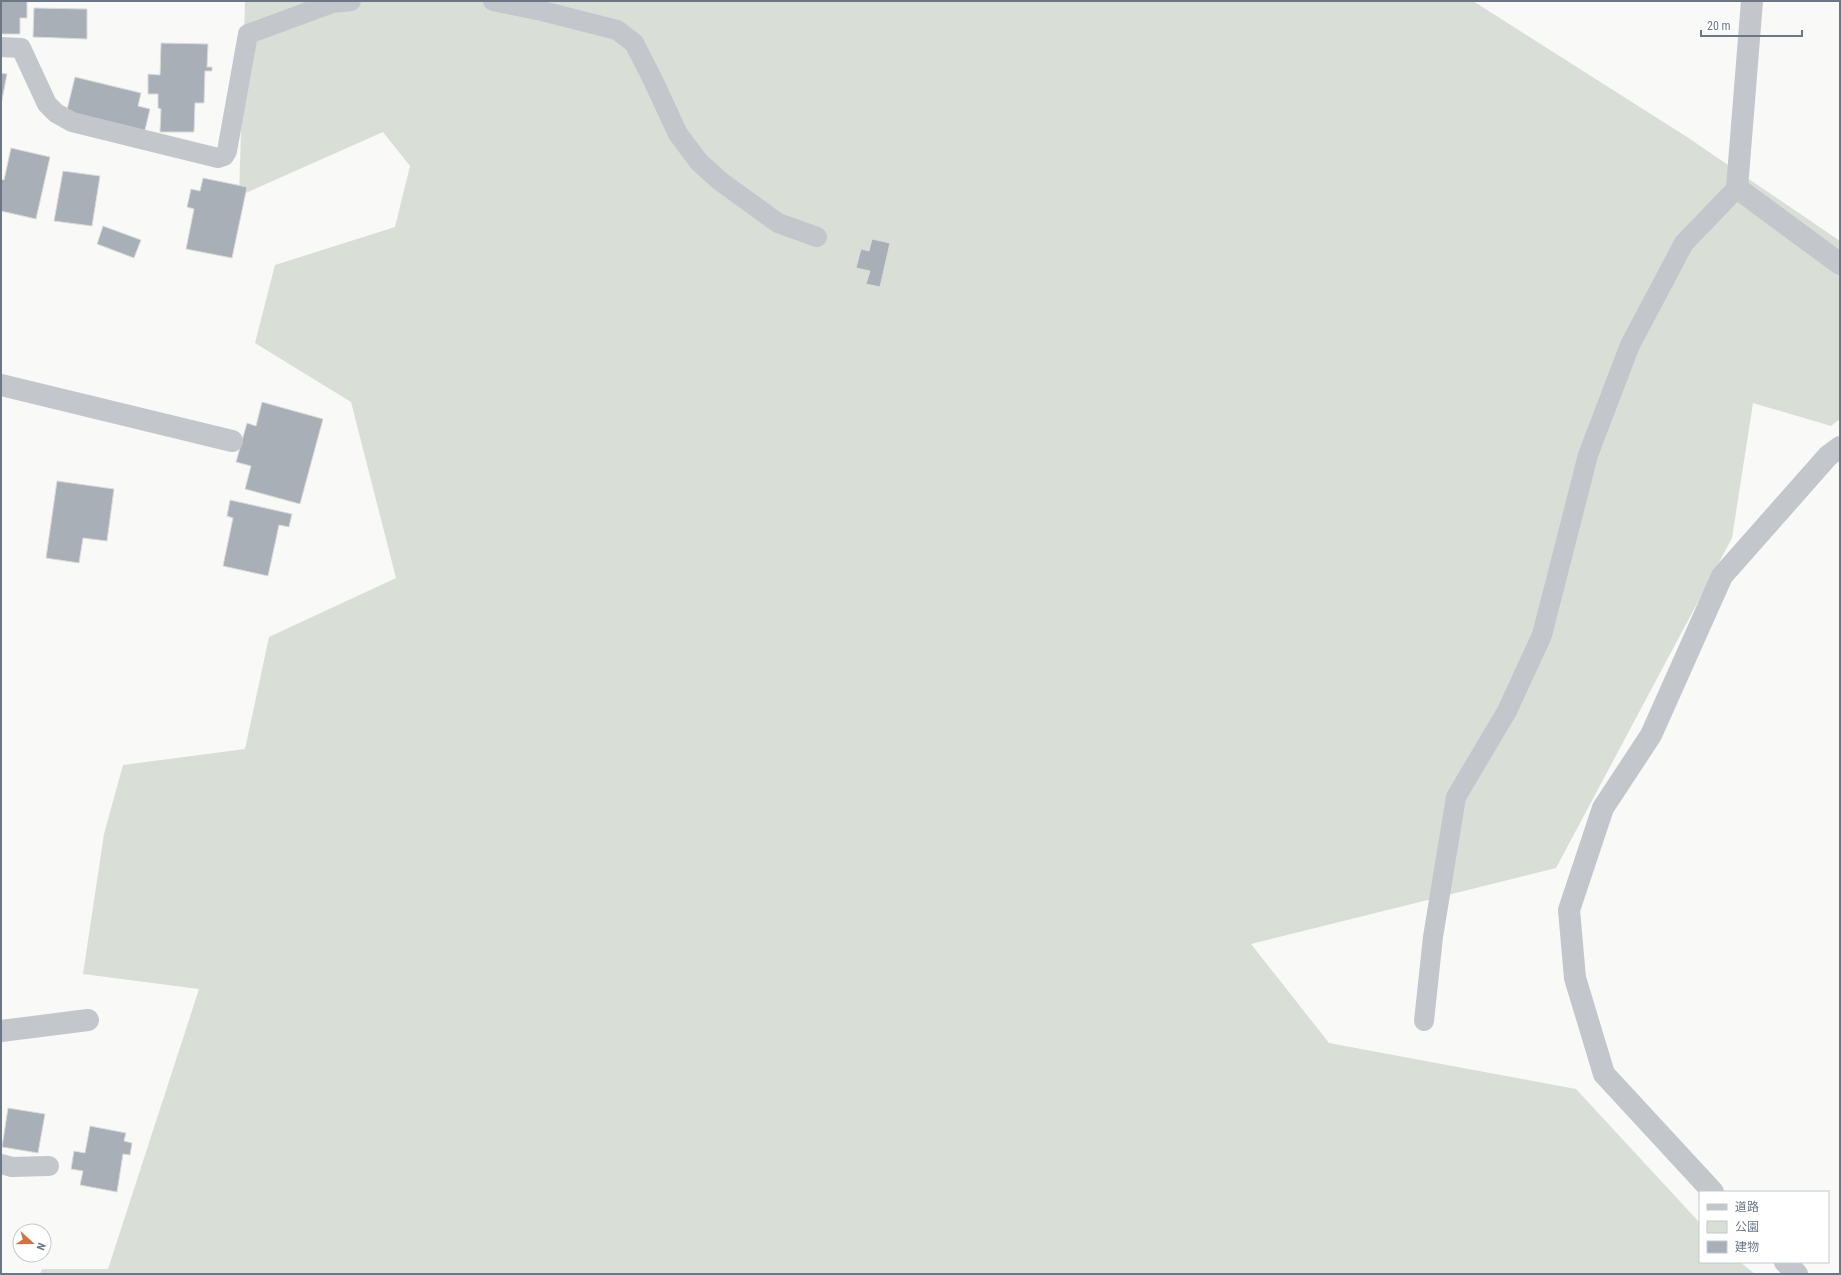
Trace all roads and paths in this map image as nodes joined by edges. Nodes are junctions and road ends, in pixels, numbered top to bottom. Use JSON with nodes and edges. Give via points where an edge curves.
{"nodes":[{"id":1,"x":351,"y":1,"type":"edge"},
{"id":2,"x":493,"y":1,"type":"edge"},
{"id":3,"x":1752,"y":1,"type":"edge"},
{"id":4,"x":1,"y":47,"type":"edge"},
{"id":5,"x":1737,"y":188,"type":"junction"},
{"id":6,"x":817,"y":237,"type":"dead end"},
{"id":7,"x":1840,"y":264,"type":"edge"},
{"id":8,"x":1,"y":385,"type":"edge"},
{"id":9,"x":232,"y":441,"type":"dead end"},
{"id":10,"x":1840,"y":447,"type":"edge"},
{"id":11,"x":88,"y":1020,"type":"dead end"},
{"id":12,"x":1424,"y":1021,"type":"dead end"},
{"id":13,"x":1,"y":1031,"type":"edge"},
{"id":14,"x":1,"y":1164,"type":"edge"},
{"id":15,"x":49,"y":1166,"type":"dead end"},
{"id":16,"x":1712,"y":1191,"type":"edge"},
{"id":17,"x":1786,"y":1263,"type":"edge"},
{"id":18,"x":1797,"y":1274,"type":"edge"}],
"edges":[{"from":1,"to":4,"type":"lane","via":[[332,3],[248,34],[227,151],[224,156],[218,158],[72,122],[56,113],[48,104],[21,48]]},
{"from":2,"to":6,"type":"lane","via":[[542,10],[617,30],[634,43],[678,134],[699,162],[720,181],[778,223]]},
{"from":3,"to":5,"type":"street"},
{"from":5,"to":7,"type":"street"},
{"from":5,"to":12,"type":"lane","via":[[1684,243],[1630,345],[1588,455],[1542,635],[1507,711],[1456,797],[1433,937]]},
{"from":8,"to":9,"type":"street"},
{"from":10,"to":16,"type":"street","via":[[1828,456],[1722,576],[1651,735],[1603,808],[1569,910],[1575,978],[1604,1074]]},
{"from":11,"to":13,"type":"street"},
{"from":14,"to":15,"type":"lane"},
{"from":17,"to":18,"type":"street"}]}
